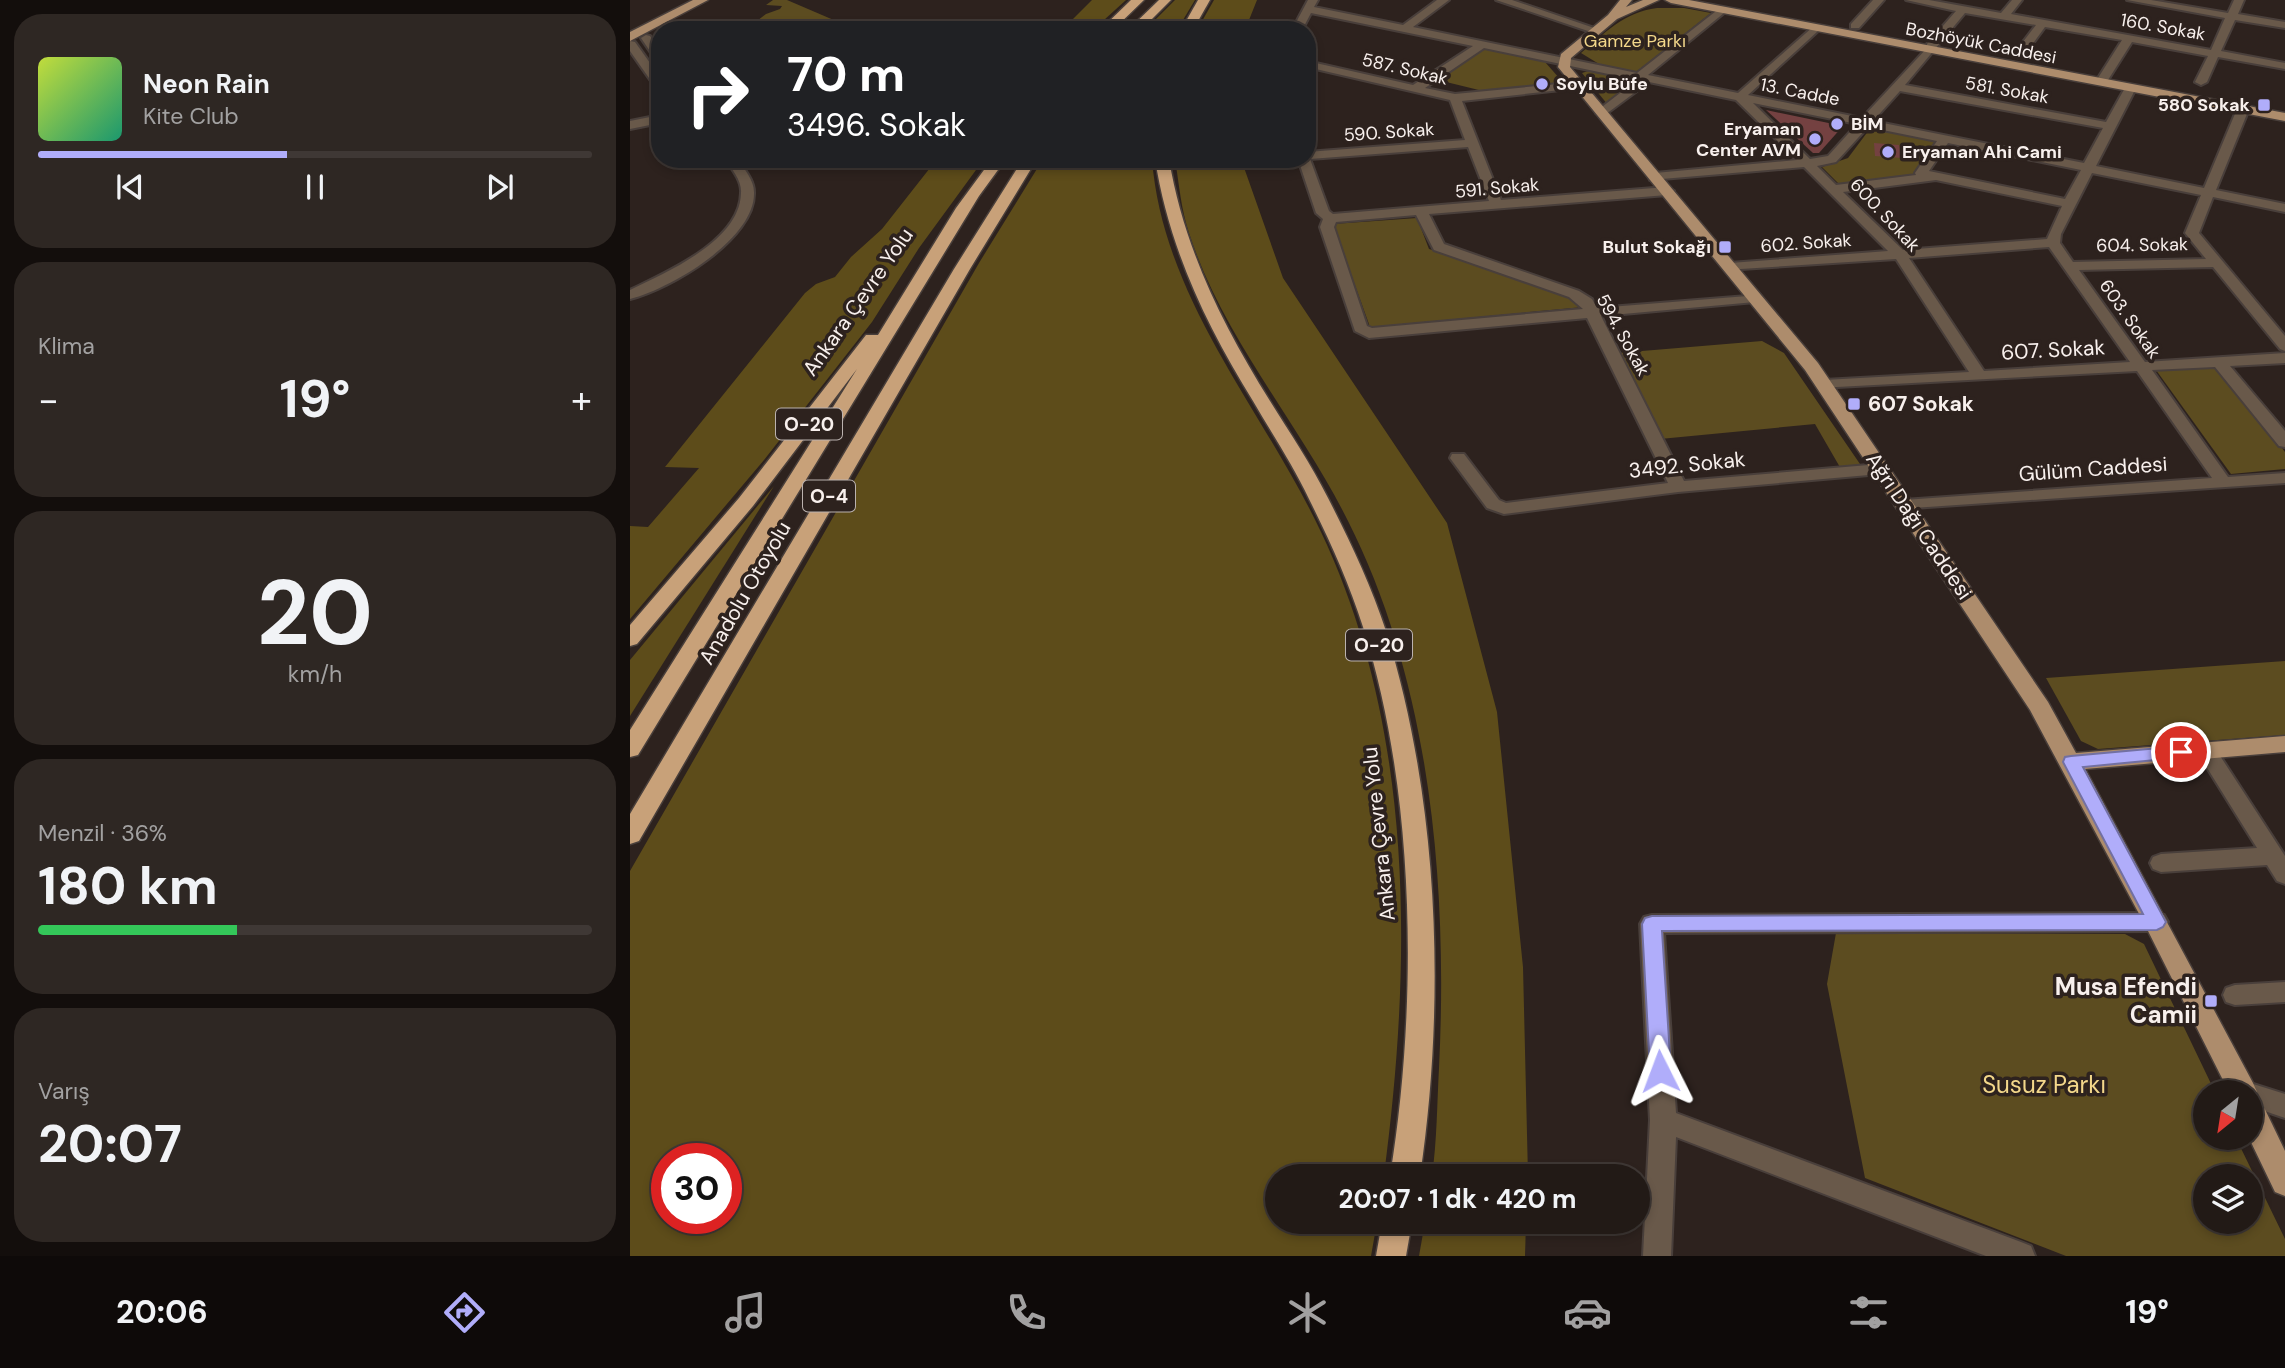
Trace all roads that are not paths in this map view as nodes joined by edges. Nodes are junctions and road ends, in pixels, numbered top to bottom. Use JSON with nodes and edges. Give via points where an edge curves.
{"nodes":[{"id":1,"x":1138,"y":0,"type":"edge"},
{"id":2,"x":1165,"y":0,"type":"edge"},
{"id":3,"x":1204,"y":0,"type":"edge"},
{"id":4,"x":1444,"y":0,"type":"edge"},
{"id":5,"x":1501,"y":0,"type":"edge"},
{"id":6,"x":1626,"y":0,"type":"edge"},
{"id":7,"x":1653,"y":0,"type":"edge"},
{"id":8,"x":1671,"y":0,"type":"edge"},
{"id":9,"x":1879,"y":0,"type":"edge"},
{"id":10,"x":1911,"y":0,"type":"edge"},
{"id":11,"x":2017,"y":0,"type":"edge"},
{"id":12,"x":2134,"y":0,"type":"edge"},
{"id":13,"x":2239,"y":0,"type":"edge"},
{"id":14,"x":707,"y":2,"type":"edge"},
{"id":15,"x":1311,"y":4,"type":"edge"},
{"id":16,"x":1717,"y":6,"type":"edge"},
{"id":17,"x":1962,"y":10,"type":"junction"},
{"id":18,"x":2231,"y":16,"type":"junction"},
{"id":19,"x":1612,"y":17,"type":"junction"},
{"id":20,"x":2003,"y":17,"type":"junction"},
{"id":21,"x":670,"y":21,"type":"edge"},
{"id":22,"x":678,"y":21,"type":"edge"},
{"id":23,"x":1116,"y":21,"type":"edge"},
{"id":24,"x":1143,"y":21,"type":"edge"},
{"id":25,"x":1191,"y":21,"type":"edge"},
{"id":26,"x":1302,"y":21,"type":"edge"},
{"id":27,"x":2042,"y":24,"type":"junction"},
{"id":28,"x":2285,"y":25,"type":"edge"},
{"id":29,"x":1855,"y":26,"type":"dead end"},
{"id":30,"x":1404,"y":29,"type":"junction"},
{"id":31,"x":1814,"y":29,"type":"junction"},
{"id":32,"x":1595,"y":30,"type":"junction"},
{"id":33,"x":651,"y":31,"type":"edge"},
{"id":34,"x":651,"y":35,"type":"edge"},
{"id":35,"x":2128,"y":39,"type":"junction"},
{"id":36,"x":634,"y":40,"type":"edge"},
{"id":37,"x":1482,"y":45,"type":"junction"},
{"id":38,"x":1930,"y":48,"type":"junction"},
{"id":39,"x":651,"y":52,"type":"edge"},
{"id":40,"x":2214,"y":54,"type":"junction"},
{"id":41,"x":2019,"y":55,"type":"dead end"},
{"id":42,"x":636,"y":59,"type":"edge"},
{"id":43,"x":1564,"y":62,"type":"junction"},
{"id":44,"x":1316,"y":66,"type":"edge"},
{"id":45,"x":2285,"y":66,"type":"edge"},
{"id":46,"x":651,"y":76,"type":"edge"},
{"id":47,"x":1642,"y":78,"type":"junction"},
{"id":48,"x":2104,"y":78,"type":"junction"},
{"id":49,"x":2201,"y":82,"type":"dead end"},
{"id":50,"x":1579,"y":85,"type":"junction"},
{"id":51,"x":1898,"y":87,"type":"junction"},
{"id":52,"x":2130,"y":88,"type":"junction"},
{"id":53,"x":1415,"y":89,"type":"junction"},
{"id":54,"x":1742,"y":96,"type":"junction"},
{"id":55,"x":1455,"y":99,"type":"junction"},
{"id":56,"x":2243,"y":109,"type":"junction"},
{"id":57,"x":2285,"y":111,"type":"edge"},
{"id":58,"x":1602,"y":113,"type":"junction"},
{"id":59,"x":2285,"y":117,"type":"edge"},
{"id":60,"x":651,"y":121,"type":"edge"},
{"id":61,"x":1866,"y":123,"type":"junction"},
{"id":62,"x":630,"y":125,"type":"edge"},
{"id":63,"x":2109,"y":126,"type":"junction"},
{"id":64,"x":1945,"y":139,"type":"junction"},
{"id":65,"x":1473,"y":143,"type":"junction"},
{"id":66,"x":1316,"y":157,"type":"edge"},
{"id":67,"x":1810,"y":163,"type":"junction"},
{"id":68,"x":738,"y":168,"type":"edge"},
{"id":69,"x":993,"y":168,"type":"edge"},
{"id":70,"x":1024,"y":168,"type":"edge"},
{"id":71,"x":1164,"y":168,"type":"edge"},
{"id":72,"x":1308,"y":168,"type":"edge"},
{"id":73,"x":2087,"y":168,"type":"junction"},
{"id":74,"x":1934,"y":176,"type":"junction"},
{"id":75,"x":1661,"y":184,"type":"junction"},
{"id":76,"x":1835,"y":189,"type":"junction"},
{"id":77,"x":2208,"y":192,"type":"junction"},
{"id":78,"x":972,"y":197,"type":"junction"},
{"id":79,"x":2069,"y":204,"type":"junction"},
{"id":80,"x":1497,"y":206,"type":"junction"},
{"id":81,"x":2285,"y":208,"type":"edge"},
{"id":82,"x":1421,"y":212,"type":"junction"},
{"id":83,"x":1330,"y":218,"type":"junction"},
{"id":84,"x":2053,"y":243,"type":"junction"},
{"id":85,"x":1900,"y":255,"type":"junction"},
{"id":86,"x":2216,"y":264,"type":"junction"},
{"id":87,"x":2069,"y":266,"type":"junction"},
{"id":88,"x":1730,"y":267,"type":"junction"},
{"id":89,"x":630,"y":295,"type":"edge"},
{"id":90,"x":1755,"y":298,"type":"junction"},
{"id":91,"x":1592,"y":311,"type":"junction"},
{"id":92,"x":2285,"y":346,"type":"edge"},
{"id":93,"x":2285,"y":358,"type":"edge"},
{"id":94,"x":2219,"y":362,"type":"junction"},
{"id":95,"x":2140,"y":366,"type":"junction"},
{"id":96,"x":1980,"y":376,"type":"junction"},
{"id":97,"x":1824,"y":385,"type":"junction"},
{"id":98,"x":2285,"y":442,"type":"edge"},
{"id":99,"x":1458,"y":458,"type":"dead end"},
{"id":100,"x":1880,"y":469,"type":"junction"},
{"id":101,"x":2285,"y":478,"type":"edge"},
{"id":102,"x":2224,"y":483,"type":"junction"},
{"id":103,"x":1678,"y":487,"type":"junction"},
{"id":104,"x":1904,"y":505,"type":"junction"},
{"id":105,"x":630,"y":639,"type":"edge"},
{"id":106,"x":2285,"y":744,"type":"edge"},
{"id":107,"x":630,"y":749,"type":"edge"},
{"id":108,"x":2206,"y":750,"type":"junction"},
{"id":109,"x":2071,"y":762,"type":"junction"},
{"id":110,"x":630,"y":835,"type":"edge"},
{"id":111,"x":2273,"y":856,"type":"junction"},
{"id":112,"x":2161,"y":863,"type":"dead end"},
{"id":113,"x":2285,"y":876,"type":"edge"},
{"id":114,"x":2157,"y":922,"type":"junction"},
{"id":115,"x":2285,"y":992,"type":"edge"},
{"id":116,"x":2235,"y":995,"type":"dead end"},
{"id":117,"x":2238,"y":1080,"type":"edge"},
{"id":118,"x":2263,"y":1098,"type":"edge"},
{"id":119,"x":2285,"y":1106,"type":"edge"},
{"id":120,"x":1663,"y":1120,"type":"junction"},
{"id":121,"x":2263,"y":1135,"type":"edge"},
{"id":122,"x":1406,"y":1164,"type":"edge"},
{"id":123,"x":2285,"y":1182,"type":"edge"},
{"id":124,"x":1395,"y":1234,"type":"edge"},
{"id":125,"x":1391,"y":1256,"type":"edge"},
{"id":126,"x":1657,"y":1256,"type":"edge"},
{"id":127,"x":2021,"y":1256,"type":"edge"}],
"edges":[{"from":1,"to":23,"type":"highway"},
{"from":2,"to":24,"type":"highway"},
{"from":3,"to":25,"type":"highway"},
{"from":4,"to":30,"type":"street"},
{"from":5,"to":32,"type":"street"},
{"from":6,"to":19,"type":"main road"},
{"from":7,"to":19,"type":"main road"},
{"from":8,"to":16,"type":"main road","name":"Bozhöyük Caddesi"},
{"from":9,"to":29,"type":"street"},
{"from":10,"to":17,"type":"street","name":"160. Sokak"},
{"from":11,"to":20,"type":"street"},
{"from":12,"to":18,"type":"street"},
{"from":13,"to":18,"type":"street"},
{"from":14,"to":21,"type":"main road"},
{"from":14,"to":22,"type":"main road"},
{"from":15,"to":26,"type":"street"},
{"from":15,"to":30,"type":"street","name":"13. Cadde"},
{"from":16,"to":31,"type":"main road","name":"Bozhöyük Caddesi"},
{"from":16,"to":38,"type":"main road","name":"Bozhöyük Caddesi"},
{"from":16,"to":47,"type":"street"},
{"from":17,"to":20,"type":"street","name":"160. Sokak"},
{"from":17,"to":38,"type":"street","name":"591. Sokak"},
{"from":18,"to":28,"type":"street"},
{"from":18,"to":40,"type":"street"},
{"from":19,"to":32,"type":"main road"},
{"from":20,"to":27,"type":"street","name":"160. Sokak"},
{"from":27,"to":35,"type":"street","name":"160. Sokak"},
{"from":27,"to":41,"type":"street"},
{"from":30,"to":37,"type":"street","name":"13. Cadde"},
{"from":31,"to":38,"type":"main road","name":"Bozhöyük Caddesi"},
{"from":31,"to":54,"type":"street"},
{"from":32,"to":43,"type":"main road"},
{"from":33,"to":36,"type":"main road"},
{"from":34,"to":36,"type":"main road"},
{"from":35,"to":40,"type":"street","name":"160. Sokak"},
{"from":35,"to":48,"type":"street"},
{"from":36,"to":39,"type":"street"},
{"from":36,"to":42,"type":"street"},
{"from":37,"to":43,"type":"street","name":"13. Cadde"},
{"from":37,"to":53,"type":"street"},
{"from":38,"to":48,"type":"main road","name":"Bozhöyük Caddesi"},
{"from":38,"to":51,"type":"street","name":"591. Sokak"},
{"from":38,"to":52,"type":"main road","name":"Bozhöyük Caddesi"},
{"from":40,"to":45,"type":"street","name":"160. Sokak"},
{"from":40,"to":49,"type":"street"},
{"from":42,"to":46,"type":"street"},
{"from":43,"to":47,"type":"street","name":"13. Cadde"},
{"from":43,"to":50,"type":"main road","name":"Ağrı Dağı Caddesi"},
{"from":44,"to":53,"type":"street","name":"587. Sokak"},
{"from":47,"to":54,"type":"street","name":"13. Cadde"},
{"from":47,"to":58,"type":"street"},
{"from":48,"to":57,"type":"main road","name":"Bozhöyük Caddesi"},
{"from":50,"to":55,"type":"street","name":"587. Sokak"},
{"from":50,"to":58,"type":"main road","name":"Ağrı Dağı Caddesi"},
{"from":51,"to":61,"type":"street","name":"591. Sokak"},
{"from":51,"to":63,"type":"street","name":"581. Sokak"},
{"from":52,"to":56,"type":"main road","name":"Bozhöyük Caddesi"},
{"from":52,"to":63,"type":"street"},
{"from":53,"to":55,"type":"street","name":"587. Sokak"},
{"from":54,"to":61,"type":"street","name":"13. Cadde"},
{"from":54,"to":67,"type":"street","name":"600. Sokak"},
{"from":55,"to":65,"type":"street"},
{"from":56,"to":59,"type":"main road","name":"Bozhöyük Caddesi"},
{"from":56,"to":77,"type":"street"},
{"from":58,"to":75,"type":"main road","name":"Ağrı Dağı Caddesi"},
{"from":60,"to":62,"type":"street"},
{"from":61,"to":64,"type":"street","name":"13. Cadde"},
{"from":61,"to":67,"type":"street","name":"591. Sokak","via":[[1836,156]]},
{"from":63,"to":73,"type":"street"},
{"from":64,"to":73,"type":"street","name":"13. Cadde"},
{"from":64,"to":74,"type":"street","via":[[1921,173]]},
{"from":65,"to":66,"type":"street","name":"590. Sokak"},
{"from":65,"to":80,"type":"street"},
{"from":67,"to":75,"type":"street","name":"591. Sokak"},
{"from":67,"to":76,"type":"street","name":"600. Sokak"},
{"from":68,"to":89,"type":"street","via":[[748,194],[736,225],[698,259]]},
{"from":69,"to":78,"type":"highway","name":"Ankara Çevre Yolu","number":"O-20"},
{"from":70,"to":110,"type":"highway","name":"Anadolu Otoyolu","number":"O-4"},
{"from":71,"to":122,"type":"highway","name":"Ankara Çevre Yolu","number":"O-20","via":[[1187,264],[1209,311],[1307,474],[1349,562],[1381,652],[1409,783],[1419,920],[1417,1044]]},
{"from":72,"to":83,"type":"street","name":"590. Sokak","via":[[1323,213]]},
{"from":73,"to":77,"type":"street","name":"13. Cadde"},
{"from":73,"to":79,"type":"street"},
{"from":74,"to":76,"type":"street"},
{"from":74,"to":79,"type":"street"},
{"from":75,"to":80,"type":"street","name":"591. Sokak"},
{"from":75,"to":88,"type":"main road","name":"Ağrı Dağı Caddesi"},
{"from":76,"to":85,"type":"street","name":"600. Sokak"},
{"from":77,"to":81,"type":"street","name":"13. Cadde"},
{"from":77,"to":86,"type":"street","via":[[2192,233]]},
{"from":78,"to":105,"type":"highway","name":"Ankara Çevre Yolu","number":"O-20","via":[[927,252],[808,425]]},
{"from":78,"to":107,"type":"highway","name":"Anadolu Otoyolu","number":"O-4"},
{"from":79,"to":84,"type":"street"},
{"from":80,"to":82,"type":"street","name":"591. Sokak"},
{"from":82,"to":83,"type":"street","name":"591. Sokak"},
{"from":82,"to":91,"type":"street","name":"594. Sokak","via":[[1438,247],[1574,294]]},
{"from":83,"to":91,"type":"street","via":[[1327,228],[1360,328],[1369,333]]},
{"from":84,"to":85,"type":"street","name":"602. Sokak"},
{"from":84,"to":87,"type":"street","name":"603. Sokak"},
{"from":85,"to":88,"type":"street","name":"602. Sokak"},
{"from":85,"to":96,"type":"street","name":"600. Sokak"},
{"from":86,"to":87,"type":"street","name":"604. Sokak"},
{"from":86,"to":92,"type":"street"},
{"from":87,"to":95,"type":"street","name":"603. Sokak"},
{"from":88,"to":90,"type":"main road","name":"Ağrı Dağı Caddesi"},
{"from":90,"to":91,"type":"street"},
{"from":90,"to":97,"type":"main road","name":"Ağrı Dağı Caddesi"},
{"from":91,"to":103,"type":"street","name":"594. Sokak"},
{"from":93,"to":94,"type":"street","name":"607. Sokak"},
{"from":94,"to":95,"type":"street","name":"607. Sokak"},
{"from":94,"to":98,"type":"street"},
{"from":95,"to":96,"type":"street","name":"607. Sokak"},
{"from":95,"to":102,"type":"street","name":"603. Sokak"},
{"from":96,"to":97,"type":"street","name":"607. Sokak"},
{"from":97,"to":100,"type":"main road","name":"Ağrı Dağı Caddesi"},
{"from":99,"to":103,"type":"street","name":"3492. Sokak","via":[[1499,508]]},
{"from":100,"to":103,"type":"street","name":"3492. Sokak"},
{"from":100,"to":104,"type":"main road","name":"Ağrı Dağı Caddesi"},
{"from":101,"to":102,"type":"street","name":"Gülüm Caddesi"},
{"from":102,"to":104,"type":"street","name":"Gülüm Caddesi"},
{"from":104,"to":109,"type":"main road","name":"Ağrı Dağı Caddesi","via":[[2040,707]]},
{"from":106,"to":108,"type":"main road"},
{"from":108,"to":109,"type":"main road"},
{"from":108,"to":111,"type":"street"},
{"from":109,"to":114,"type":"main road","name":"Ağrı Dağı Caddesi"},
{"from":111,"to":112,"type":"street"},
{"from":111,"to":113,"type":"street"},
{"from":114,"to":117,"type":"main road","name":"Ağrı Dağı Caddesi"},
{"from":114,"to":120,"type":"street","via":[[1652,924]]},
{"from":115,"to":116,"type":"street"},
{"from":118,"to":119,"type":"street"},
{"from":120,"to":126,"type":"street"},
{"from":120,"to":127,"type":"street"},
{"from":121,"to":123,"type":"main road"},
{"from":124,"to":125,"type":"highway"}]}
